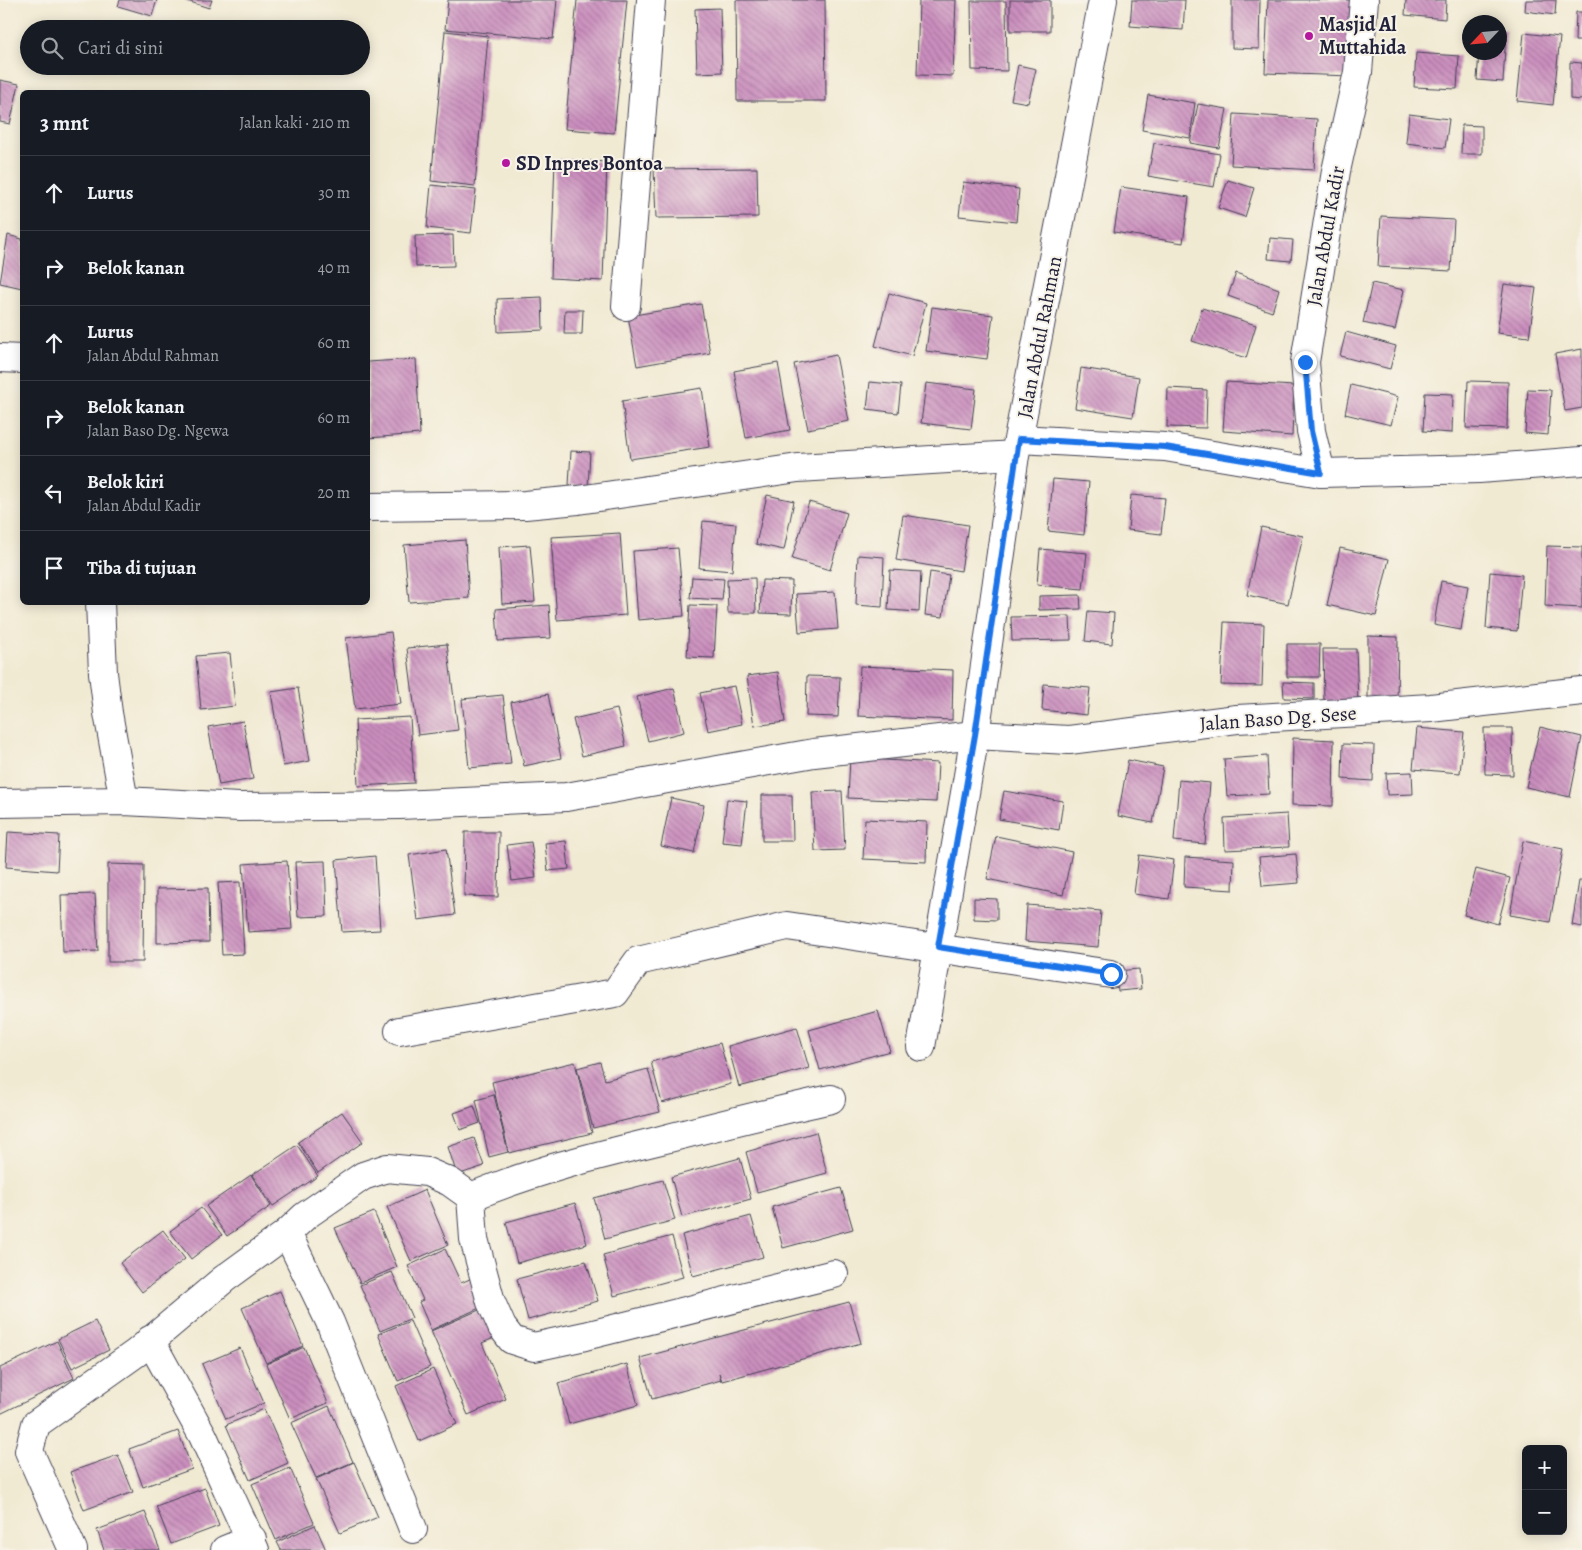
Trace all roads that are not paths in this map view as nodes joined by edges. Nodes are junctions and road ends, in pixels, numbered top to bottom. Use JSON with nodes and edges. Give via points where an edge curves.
{"nodes":[{"id":1,"x":651,"y":0,"type":"edge"},
{"id":2,"x":1103,"y":0,"type":"edge"},
{"id":3,"x":1364,"y":0,"type":"edge"},
{"id":4,"x":626,"y":306,"type":"dead end"},
{"id":5,"x":0,"y":358,"type":"edge"},
{"id":6,"x":20,"y":359,"type":"edge"},
{"id":7,"x":1017,"y":447,"type":"junction"},
{"id":8,"x":1582,"y":461,"type":"edge"},
{"id":9,"x":1321,"y":473,"type":"junction"},
{"id":10,"x":370,"y":507,"type":"edge"},
{"id":11,"x":100,"y":605,"type":"edge"},
{"id":12,"x":1582,"y":691,"type":"edge"},
{"id":13,"x":975,"y":735,"type":"junction"},
{"id":14,"x":124,"y":801,"type":"junction"},
{"id":15,"x":0,"y":803,"type":"edge"},
{"id":16,"x":938,"y":947,"type":"junction"},
{"id":17,"x":1111,"y":974,"type":"dead end"},
{"id":18,"x":398,"y":1031,"type":"dead end"},
{"id":19,"x":920,"y":1047,"type":"dead end"},
{"id":20,"x":831,"y":1100,"type":"dead end"},
{"id":21,"x":471,"y":1197,"type":"junction"},
{"id":22,"x":287,"y":1233,"type":"junction"},
{"id":23,"x":834,"y":1274,"type":"dead end"},
{"id":24,"x":150,"y":1340,"type":"junction"},
{"id":25,"x":413,"y":1529,"type":"dead end"},
{"id":26,"x":254,"y":1545,"type":"edge"},
{"id":27,"x":73,"y":1550,"type":"edge"},
{"id":28,"x":225,"y":1550,"type":"edge"}],
"edges":[{"from":1,"to":4,"type":"street"},
{"from":2,"to":7,"type":"street","name":"Jalan Abdul Rahman"},
{"from":3,"to":9,"type":"street","name":"Jalan Abdul Kadir","via":[[1358,72],[1336,171],[1305,362],[1311,431]]},
{"from":5,"to":6,"type":"street"},
{"from":7,"to":9,"type":"street","via":[[1165,447]]},
{"from":7,"to":10,"type":"street","via":[[798,468],[525,505]]},
{"from":7,"to":13,"type":"street","name":"Jalan Abdul Rahman"},
{"from":8,"to":9,"type":"street","via":[[1479,469]]},
{"from":11,"to":14,"type":"street","via":[[106,697]]},
{"from":12,"to":13,"type":"street","name":"Jalan Baso Dg. Sese","via":[[1431,708],[1237,719],[1070,740]]},
{"from":13,"to":14,"type":"street","name":"Jalan Baso Dg. Sese","via":[[814,753],[566,797],[239,808]]},
{"from":13,"to":16,"type":"street","name":"Jalan Abdul Rahman"},
{"from":14,"to":15,"type":"street","name":"Jalan Baso Dg. Sese"},
{"from":16,"to":17,"type":"street"},
{"from":16,"to":18,"type":"street","via":[[787,926],[638,961],[615,993]]},
{"from":16,"to":19,"type":"street","name":"Jalan Abdul Rahman"},
{"from":20,"to":21,"type":"street","via":[[588,1158],[511,1180]]},
{"from":21,"to":22,"type":"street","via":[[450,1182],[427,1172],[386,1168],[363,1176],[305,1216]]},
{"from":21,"to":23,"type":"street","via":[[474,1239],[491,1302],[512,1340],[534,1347]]},
{"from":22,"to":24,"type":"street","via":[[224,1279]]},
{"from":22,"to":25,"type":"street","via":[[330,1322]]},
{"from":24,"to":26,"type":"street","via":[[203,1436]]},
{"from":24,"to":27,"type":"street","via":[[36,1424],[30,1451]]},
{"from":26,"to":28,"type":"street"}]}
